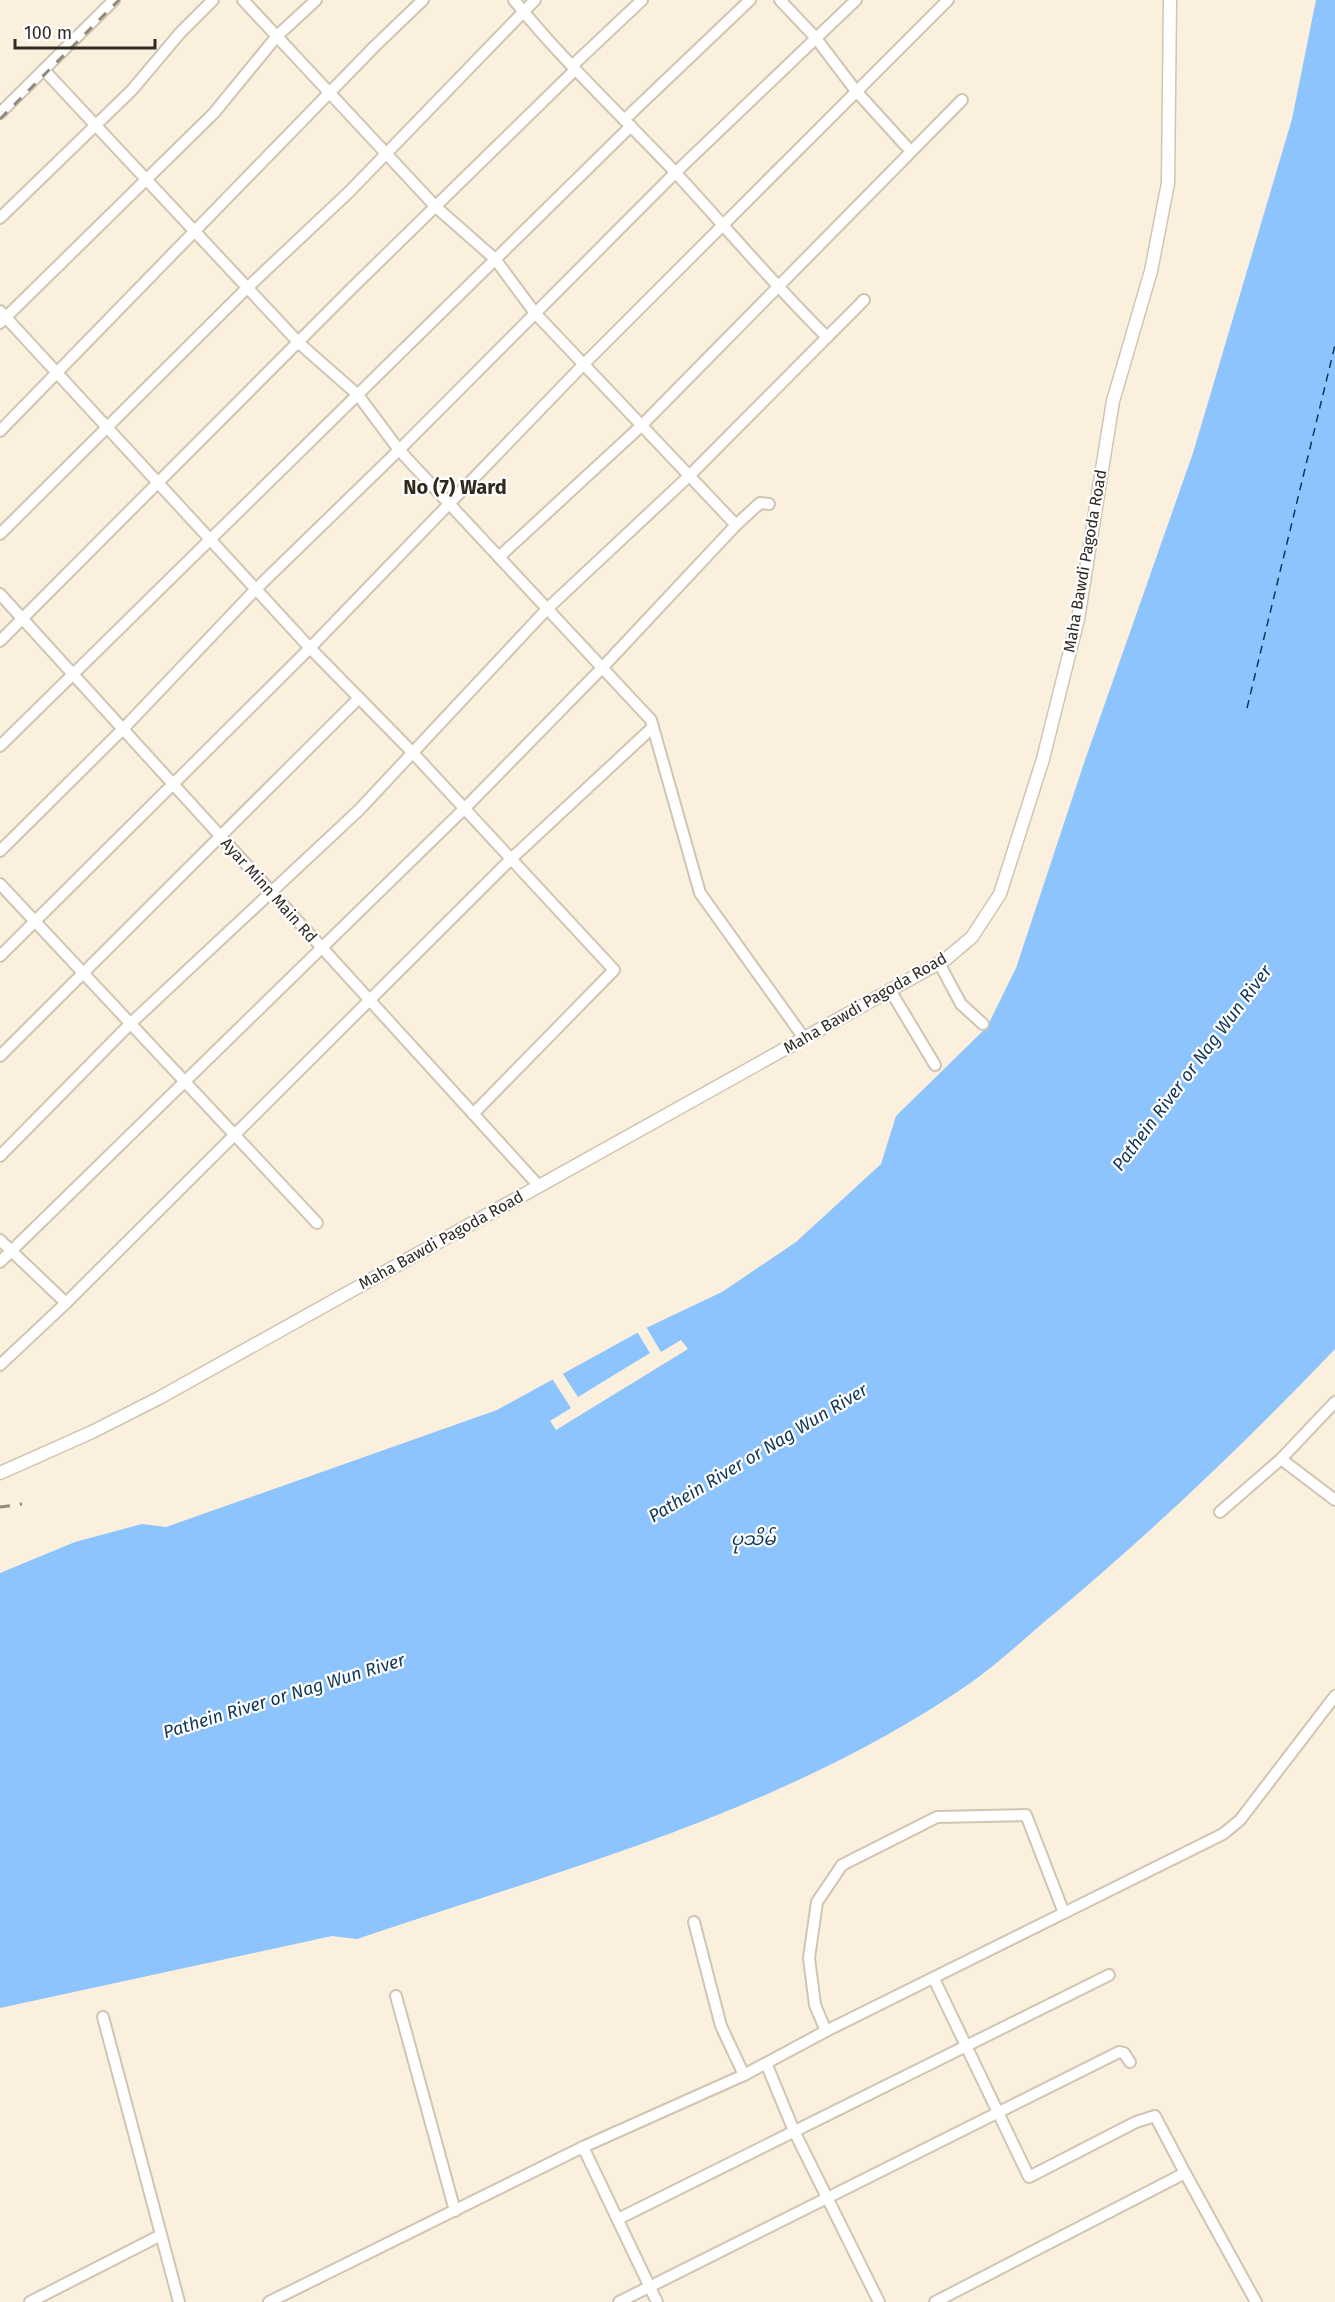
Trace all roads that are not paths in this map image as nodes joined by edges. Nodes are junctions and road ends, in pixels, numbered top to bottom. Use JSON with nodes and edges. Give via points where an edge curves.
{"nodes":[{"id":1,"x":114,"y":0,"type":"edge"},
{"id":2,"x":213,"y":0,"type":"edge"},
{"id":3,"x":243,"y":0,"type":"edge"},
{"id":4,"x":316,"y":0,"type":"edge"},
{"id":5,"x":423,"y":0,"type":"edge"},
{"id":6,"x":514,"y":0,"type":"edge"},
{"id":7,"x":535,"y":0,"type":"edge"},
{"id":8,"x":642,"y":0,"type":"edge"},
{"id":9,"x":750,"y":0,"type":"edge"},
{"id":10,"x":780,"y":0,"type":"edge"},
{"id":11,"x":856,"y":0,"type":"edge"},
{"id":12,"x":948,"y":0,"type":"edge"},
{"id":13,"x":1170,"y":0,"type":"edge"},
{"id":14,"x":524,"y":12,"type":"junction"},
{"id":15,"x":277,"y":36,"type":"junction"},
{"id":16,"x":815,"y":37,"type":"junction"},
{"id":17,"x":574,"y":68,"type":"junction"},
{"id":18,"x":44,"y":70,"type":"junction"},
{"id":19,"x":856,"y":91,"type":"junction"},
{"id":20,"x":330,"y":93,"type":"junction"},
{"id":21,"x":962,"y":100,"type":"dead end"},
{"id":22,"x":0,"y":113,"type":"edge"},
{"id":23,"x":627,"y":123,"type":"junction"},
{"id":24,"x":95,"y":126,"type":"junction"},
{"id":25,"x":906,"y":146,"type":"dead end"},
{"id":26,"x":386,"y":153,"type":"junction"},
{"id":27,"x":675,"y":173,"type":"junction"},
{"id":28,"x":146,"y":180,"type":"junction"},
{"id":29,"x":436,"y":207,"type":"junction"},
{"id":30,"x":0,"y":218,"type":"edge"},
{"id":31,"x":723,"y":228,"type":"junction"},
{"id":32,"x":194,"y":231,"type":"junction"},
{"id":33,"x":495,"y":259,"type":"junction"},
{"id":34,"x":247,"y":288,"type":"junction"},
{"id":35,"x":777,"y":288,"type":"junction"},
{"id":36,"x":864,"y":300,"type":"dead end"},
{"id":37,"x":535,"y":313,"type":"junction"},
{"id":38,"x":2,"y":317,"type":"edge"},
{"id":39,"x":827,"y":338,"type":"junction"},
{"id":40,"x":298,"y":343,"type":"junction"},
{"id":41,"x":583,"y":365,"type":"junction"},
{"id":42,"x":57,"y":373,"type":"junction"},
{"id":43,"x":358,"y":395,"type":"junction"},
{"id":44,"x":106,"y":426,"type":"junction"},
{"id":45,"x":640,"y":426,"type":"junction"},
{"id":46,"x":0,"y":431,"type":"edge"},
{"id":47,"x":399,"y":450,"type":"junction"},
{"id":48,"x":689,"y":476,"type":"junction"},
{"id":49,"x":158,"y":482,"type":"junction"},
{"id":50,"x":448,"y":503,"type":"junction"},
{"id":51,"x":769,"y":504,"type":"dead end"},
{"id":52,"x":736,"y":525,"type":"junction"},
{"id":53,"x":0,"y":534,"type":"edge"},
{"id":54,"x":210,"y":538,"type":"junction"},
{"id":55,"x":499,"y":557,"type":"junction"},
{"id":56,"x":256,"y":589,"type":"junction"},
{"id":57,"x":0,"y":594,"type":"edge"},
{"id":58,"x":547,"y":609,"type":"junction"},
{"id":59,"x":23,"y":619,"type":"junction"},
{"id":60,"x":0,"y":641,"type":"edge"},
{"id":61,"x":310,"y":648,"type":"junction"},
{"id":62,"x":602,"y":668,"type":"junction"},
{"id":63,"x":73,"y":674,"type":"junction"},
{"id":64,"x":359,"y":699,"type":"junction"},
{"id":65,"x":653,"y":727,"type":"junction"},
{"id":66,"x":123,"y":729,"type":"junction"},
{"id":67,"x":0,"y":746,"type":"edge"},
{"id":68,"x":413,"y":753,"type":"junction"},
{"id":69,"x":174,"y":785,"type":"junction"},
{"id":70,"x":464,"y":809,"type":"junction"},
{"id":71,"x":221,"y":837,"type":"junction"},
{"id":72,"x":0,"y":851,"type":"edge"},
{"id":73,"x":512,"y":858,"type":"junction"},
{"id":74,"x":0,"y":884,"type":"edge"},
{"id":75,"x":272,"y":893,"type":"junction"},
{"id":76,"x":36,"y":921,"type":"junction"},
{"id":77,"x":321,"y":948,"type":"junction"},
{"id":78,"x":0,"y":956,"type":"edge"},
{"id":79,"x":939,"y":963,"type":"junction"},
{"id":80,"x":83,"y":972,"type":"junction"},
{"id":81,"x":890,"y":990,"type":"junction"},
{"id":82,"x":370,"y":1001,"type":"junction"},
{"id":83,"x":131,"y":1023,"type":"junction"},
{"id":84,"x":983,"y":1024,"type":"dead end"},
{"id":85,"x":804,"y":1038,"type":"junction"},
{"id":86,"x":0,"y":1056,"type":"edge"},
{"id":87,"x":935,"y":1065,"type":"dead end"},
{"id":88,"x":185,"y":1078,"type":"junction"},
{"id":89,"x":473,"y":1114,"type":"junction"},
{"id":90,"x":236,"y":1134,"type":"junction"},
{"id":91,"x":0,"y":1156,"type":"edge"},
{"id":92,"x":538,"y":1185,"type":"junction"},
{"id":93,"x":317,"y":1223,"type":"dead end"},
{"id":94,"x":0,"y":1240,"type":"edge"},
{"id":95,"x":11,"y":1250,"type":"junction"},
{"id":96,"x":0,"y":1262,"type":"edge"},
{"id":97,"x":66,"y":1303,"type":"junction"},
{"id":98,"x":0,"y":1365,"type":"edge"},
{"id":99,"x":1335,"y":1402,"type":"edge"},
{"id":100,"x":1281,"y":1459,"type":"junction"},
{"id":101,"x":0,"y":1473,"type":"edge"},
{"id":102,"x":1335,"y":1500,"type":"edge"},
{"id":103,"x":1220,"y":1512,"type":"dead end"},
{"id":104,"x":1335,"y":1696,"type":"edge"},
{"id":105,"x":1064,"y":1913,"type":"junction"},
{"id":106,"x":694,"y":1922,"type":"dead end"},
{"id":107,"x":1110,"y":1975,"type":"dead end"},
{"id":108,"x":934,"y":1979,"type":"junction"},
{"id":109,"x":396,"y":1996,"type":"dead end"},
{"id":110,"x":103,"y":2017,"type":"dead end"},
{"id":111,"x":826,"y":2031,"type":"junction"},
{"id":112,"x":966,"y":2046,"type":"junction"},
{"id":113,"x":1130,"y":2062,"type":"dead end"},
{"id":114,"x":766,"y":2063,"type":"junction"},
{"id":115,"x":744,"y":2075,"type":"junction"},
{"id":116,"x":999,"y":2112,"type":"junction"},
{"id":117,"x":794,"y":2131,"type":"junction"},
{"id":118,"x":583,"y":2147,"type":"junction"},
{"id":119,"x":1185,"y":2173,"type":"junction"},
{"id":120,"x":828,"y":2197,"type":"junction"},
{"id":121,"x":456,"y":2211,"type":"junction"},
{"id":122,"x":618,"y":2219,"type":"junction"},
{"id":123,"x":161,"y":2235,"type":"junction"},
{"id":124,"x":650,"y":2287,"type":"junction"},
{"id":125,"x":30,"y":2302,"type":"edge"},
{"id":126,"x":179,"y":2302,"type":"edge"},
{"id":127,"x":269,"y":2302,"type":"edge"},
{"id":128,"x":619,"y":2302,"type":"edge"},
{"id":129,"x":657,"y":2302,"type":"edge"},
{"id":130,"x":879,"y":2302,"type":"edge"},
{"id":131,"x":935,"y":2302,"type":"edge"},
{"id":132,"x":1256,"y":2302,"type":"edge"}],
"edges":[{"from":1,"to":18,"type":"street"},
{"from":2,"to":24,"type":"street"},
{"from":3,"to":15,"type":"street"},
{"from":4,"to":15,"type":"street"},
{"from":5,"to":20,"type":"street"},
{"from":6,"to":14,"type":"street"},
{"from":7,"to":14,"type":"street"},
{"from":8,"to":17,"type":"street"},
{"from":9,"to":23,"type":"street"},
{"from":10,"to":16,"type":"street"},
{"from":11,"to":16,"type":"street"},
{"from":12,"to":19,"type":"street"},
{"from":13,"to":79,"type":"street","name":"Maha Bawdi Pagoda Road","via":[[1168,183],[1151,271],[1113,401],[1078,620],[1043,759],[1000,894],[972,937]]},
{"from":14,"to":17,"type":"street"},
{"from":14,"to":26,"type":"street"},
{"from":15,"to":20,"type":"street"},
{"from":15,"to":28,"type":"street","via":[[214,113]]},
{"from":16,"to":19,"type":"street"},
{"from":16,"to":27,"type":"street"},
{"from":17,"to":23,"type":"street"},
{"from":17,"to":29,"type":"street"},
{"from":18,"to":22,"type":"street"},
{"from":18,"to":24,"type":"street"},
{"from":19,"to":25,"type":"street"},
{"from":19,"to":31,"type":"street"},
{"from":20,"to":26,"type":"street"},
{"from":20,"to":32,"type":"street"},
{"from":21,"to":35,"type":"street"},
{"from":23,"to":27,"type":"street"},
{"from":23,"to":33,"type":"street"},
{"from":24,"to":28,"type":"street"},
{"from":24,"to":30,"type":"street"},
{"from":26,"to":29,"type":"street"},
{"from":26,"to":34,"type":"street"},
{"from":27,"to":31,"type":"street"},
{"from":27,"to":37,"type":"street"},
{"from":28,"to":32,"type":"street"},
{"from":28,"to":38,"type":"street"},
{"from":29,"to":33,"type":"street"},
{"from":29,"to":40,"type":"street"},
{"from":31,"to":35,"type":"street"},
{"from":31,"to":41,"type":"street"},
{"from":32,"to":34,"type":"street"},
{"from":32,"to":42,"type":"street"},
{"from":33,"to":37,"type":"street"},
{"from":33,"to":43,"type":"street"},
{"from":34,"to":40,"type":"street"},
{"from":34,"to":44,"type":"street"},
{"from":35,"to":39,"type":"street"},
{"from":35,"to":45,"type":"street"},
{"from":36,"to":39,"type":"street"},
{"from":37,"to":41,"type":"street"},
{"from":37,"to":47,"type":"street"},
{"from":38,"to":42,"type":"street"},
{"from":39,"to":48,"type":"street"},
{"from":40,"to":43,"type":"street"},
{"from":40,"to":49,"type":"street"},
{"from":41,"to":45,"type":"street"},
{"from":41,"to":50,"type":"street"},
{"from":42,"to":44,"type":"street"},
{"from":42,"to":46,"type":"street"},
{"from":43,"to":47,"type":"street"},
{"from":43,"to":54,"type":"street"},
{"from":44,"to":49,"type":"street"},
{"from":44,"to":53,"type":"street"},
{"from":45,"to":48,"type":"street"},
{"from":45,"to":55,"type":"street"},
{"from":47,"to":50,"type":"street"},
{"from":47,"to":56,"type":"street"},
{"from":48,"to":52,"type":"street"},
{"from":48,"to":58,"type":"street"},
{"from":49,"to":54,"type":"street"},
{"from":49,"to":59,"type":"street"},
{"from":50,"to":55,"type":"street"},
{"from":50,"to":61,"type":"street"},
{"from":51,"to":52,"type":"street","via":[[759,503]]},
{"from":52,"to":62,"type":"street"},
{"from":54,"to":56,"type":"street"},
{"from":54,"to":63,"type":"street"},
{"from":55,"to":58,"type":"street"},
{"from":56,"to":61,"type":"street"},
{"from":56,"to":66,"type":"street"},
{"from":57,"to":59,"type":"street","name":"Ayar Minn Main Rd"},
{"from":58,"to":62,"type":"street"},
{"from":58,"to":68,"type":"street"},
{"from":59,"to":60,"type":"street"},
{"from":59,"to":63,"type":"street","name":"Ayar Minn Main Rd"},
{"from":61,"to":64,"type":"street"},
{"from":61,"to":69,"type":"street"},
{"from":62,"to":65,"type":"street","via":[[651,720]]},
{"from":62,"to":70,"type":"street"},
{"from":63,"to":66,"type":"street","name":"Ayar Minn Main Rd"},
{"from":63,"to":67,"type":"street"},
{"from":64,"to":68,"type":"street"},
{"from":64,"to":71,"type":"street"},
{"from":65,"to":73,"type":"street"},
{"from":65,"to":85,"type":"street","via":[[700,892]]},
{"from":66,"to":69,"type":"street","name":"Ayar Minn Main Rd"},
{"from":66,"to":72,"type":"street"},
{"from":68,"to":70,"type":"street"},
{"from":68,"to":75,"type":"street"},
{"from":69,"to":71,"type":"street","name":"Ayar Minn Main Rd"},
{"from":69,"to":76,"type":"street"},
{"from":70,"to":73,"type":"street"},
{"from":70,"to":77,"type":"street"},
{"from":71,"to":75,"type":"street","name":"Ayar Minn Main Rd"},
{"from":71,"to":80,"type":"street"},
{"from":73,"to":82,"type":"street"},
{"from":73,"to":89,"type":"street","via":[[614,970]]},
{"from":74,"to":76,"type":"street"},
{"from":75,"to":77,"type":"street","name":"Ayar Minn Main Rd"},
{"from":75,"to":83,"type":"street"},
{"from":76,"to":78,"type":"street"},
{"from":76,"to":80,"type":"street"},
{"from":77,"to":82,"type":"street","name":"Ayar Minn Main Rd"},
{"from":77,"to":88,"type":"street"},
{"from":79,"to":81,"type":"street","name":"Maha Bawdi Pagoda Road"},
{"from":79,"to":84,"type":"street","via":[[961,1004]]},
{"from":80,"to":83,"type":"street"},
{"from":80,"to":86,"type":"street"},
{"from":81,"to":85,"type":"street","name":"Maha Bawdi Pagoda Road"},
{"from":81,"to":87,"type":"street"},
{"from":82,"to":89,"type":"street","name":"Ayar Minn Main Rd"},
{"from":82,"to":90,"type":"street"},
{"from":83,"to":88,"type":"street"},
{"from":83,"to":91,"type":"street"},
{"from":85,"to":92,"type":"street","name":"Maha Bawdi Pagoda Road"},
{"from":88,"to":90,"type":"street"},
{"from":88,"to":95,"type":"street"},
{"from":89,"to":92,"type":"street","name":"Ayar Minn Main Rd"},
{"from":90,"to":93,"type":"street"},
{"from":90,"to":97,"type":"street"},
{"from":92,"to":101,"type":"street","name":"Maha Bawdi Pagoda Road","via":[[159,1398]]},
{"from":94,"to":95,"type":"street"},
{"from":95,"to":96,"type":"street"},
{"from":95,"to":97,"type":"street"},
{"from":97,"to":98,"type":"street"},
{"from":99,"to":100,"type":"street"},
{"from":100,"to":102,"type":"street"},
{"from":100,"to":103,"type":"street"},
{"from":104,"to":105,"type":"street","via":[[1240,1820],[1223,1834]]},
{"from":105,"to":108,"type":"street"},
{"from":105,"to":111,"type":"street","via":[[1026,1815],[937,1817],[842,1865],[817,1902],[809,1958],[815,2005]]},
{"from":106,"to":115,"type":"street","via":[[721,2026]]},
{"from":107,"to":112,"type":"street"},
{"from":108,"to":111,"type":"street"},
{"from":108,"to":112,"type":"street"},
{"from":109,"to":121,"type":"street"},
{"from":110,"to":123,"type":"street"},
{"from":111,"to":114,"type":"street"},
{"from":112,"to":116,"type":"street"},
{"from":112,"to":117,"type":"street"},
{"from":113,"to":116,"type":"street","via":[[1119,2052]]},
{"from":114,"to":115,"type":"street"},
{"from":114,"to":117,"type":"street"},
{"from":115,"to":118,"type":"street"},
{"from":116,"to":119,"type":"street","via":[[1029,2177],[1125,2127],[1155,2116]]},
{"from":116,"to":120,"type":"street"},
{"from":117,"to":120,"type":"street"},
{"from":117,"to":122,"type":"street"},
{"from":118,"to":121,"type":"street"},
{"from":118,"to":122,"type":"street"},
{"from":119,"to":131,"type":"street"},
{"from":119,"to":132,"type":"street"},
{"from":120,"to":124,"type":"street"},
{"from":120,"to":130,"type":"street"},
{"from":121,"to":127,"type":"street"},
{"from":122,"to":124,"type":"street"},
{"from":123,"to":125,"type":"street"},
{"from":123,"to":126,"type":"street"},
{"from":124,"to":128,"type":"street"},
{"from":124,"to":129,"type":"street"}]}
